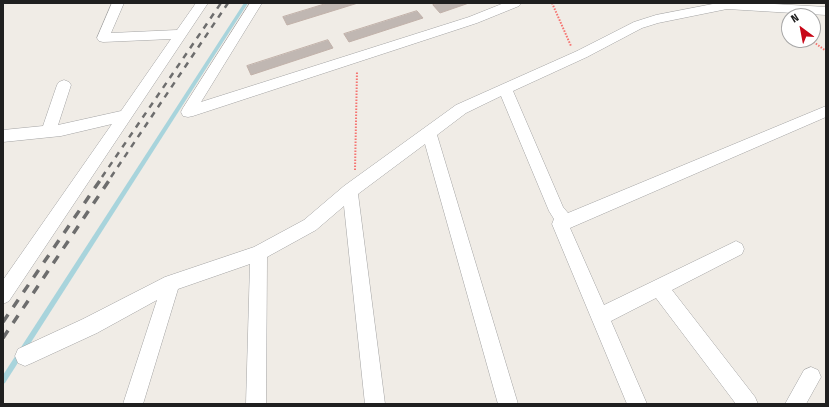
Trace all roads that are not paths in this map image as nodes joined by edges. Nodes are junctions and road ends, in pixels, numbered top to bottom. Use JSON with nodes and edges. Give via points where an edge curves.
{"nodes":[{"id":1,"x":118,"y":3,"type":"edge"},
{"id":2,"x":202,"y":3,"type":"edge"},
{"id":3,"x":256,"y":3,"type":"edge"},
{"id":4,"x":515,"y":3,"type":"edge"},
{"id":5,"x":826,"y":11,"type":"edge"},
{"id":6,"x":181,"y":34,"type":"junction"},
{"id":7,"x":64,"y":85,"type":"dead end"},
{"id":8,"x":505,"y":89,"type":"junction"},
{"id":9,"x":826,"y":111,"type":"edge"},
{"id":10,"x":127,"y":114,"type":"junction"},
{"id":11,"x":49,"y":131,"type":"junction"},
{"id":12,"x":429,"y":133,"type":"junction"},
{"id":13,"x":3,"y":136,"type":"edge"},
{"id":14,"x":352,"y":190,"type":"junction"},
{"id":15,"x":566,"y":222,"type":"junction"},
{"id":16,"x":736,"y":249,"type":"dead end"},
{"id":17,"x":259,"y":253,"type":"junction"},
{"id":18,"x":171,"y":283,"type":"junction"},
{"id":19,"x":659,"y":288,"type":"junction"},
{"id":20,"x":3,"y":295,"type":"edge"},
{"id":21,"x":600,"y":317,"type":"junction"},
{"id":22,"x":25,"y":356,"type":"dead end"},
{"id":23,"x":811,"y":377,"type":"dead end"},
{"id":24,"x":133,"y":404,"type":"edge"},
{"id":25,"x":256,"y":404,"type":"edge"},
{"id":26,"x":374,"y":404,"type":"edge"},
{"id":27,"x":508,"y":404,"type":"edge"},
{"id":28,"x":637,"y":404,"type":"edge"},
{"id":29,"x":748,"y":404,"type":"edge"},
{"id":30,"x":795,"y":404,"type":"edge"}],
"edges":[{"from":1,"to":6,"type":"street","via":[[103,38]]},
{"from":2,"to":6,"type":"street"},
{"from":3,"to":4,"type":"street","via":[[188,112],[473,20]]},
{"from":5,"to":8,"type":"street","via":[[727,5],[656,19]]},
{"from":6,"to":10,"type":"street"},
{"from":7,"to":11,"type":"street"},
{"from":8,"to":12,"type":"street","via":[[461,109]]},
{"from":8,"to":15,"type":"street","via":[[557,211]]},
{"from":9,"to":15,"type":"street"},
{"from":10,"to":11,"type":"street"},
{"from":10,"to":20,"type":"street"},
{"from":11,"to":13,"type":"street"},
{"from":12,"to":14,"type":"street"},
{"from":12,"to":27,"type":"street"},
{"from":14,"to":17,"type":"street","via":[[310,225]]},
{"from":14,"to":26,"type":"street"},
{"from":15,"to":21,"type":"street","via":[[560,224]]},
{"from":16,"to":19,"type":"street"},
{"from":17,"to":18,"type":"street"},
{"from":17,"to":25,"type":"street"},
{"from":18,"to":22,"type":"street","via":[[90,326]]},
{"from":18,"to":24,"type":"street"},
{"from":19,"to":21,"type":"street"},
{"from":19,"to":29,"type":"street"},
{"from":21,"to":28,"type":"street"},
{"from":23,"to":30,"type":"street"}]}
